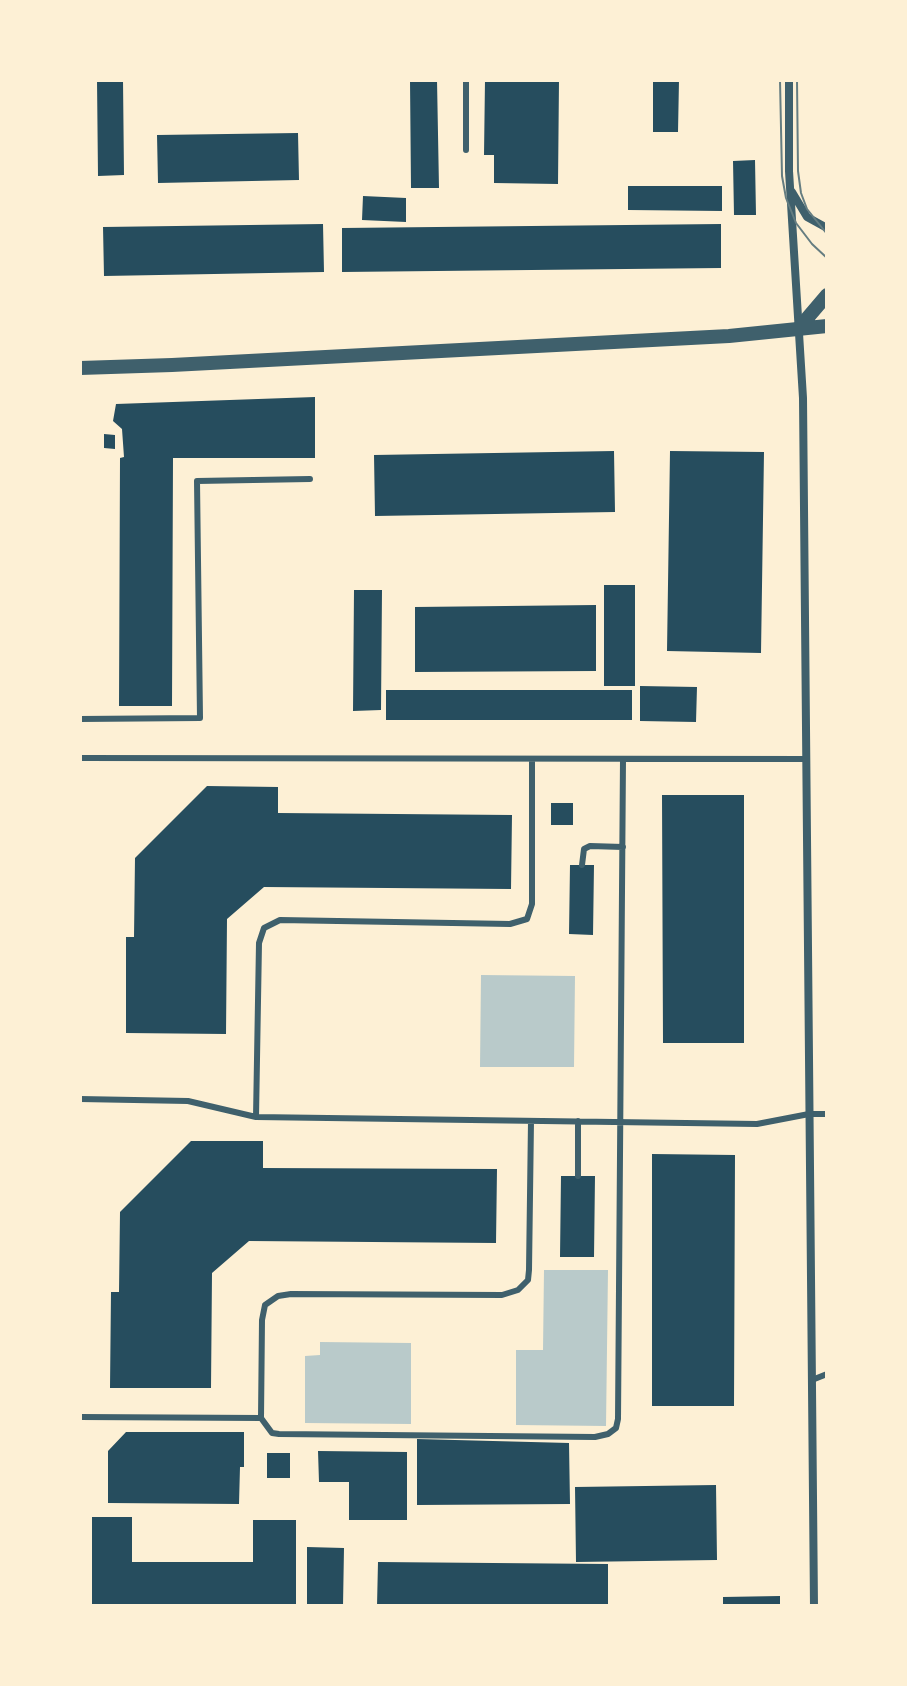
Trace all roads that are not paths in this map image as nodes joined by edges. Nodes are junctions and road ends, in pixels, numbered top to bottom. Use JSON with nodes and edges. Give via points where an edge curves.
{"nodes":[{"id":1,"x":466,"y":80,"type":"edge"},
{"id":2,"x":789,"y":80,"type":"edge"},
{"id":3,"x":466,"y":150,"type":"dead end"},
{"id":4,"x":789,"y":171,"type":"junction"},
{"id":5,"x":827,"y":228,"type":"edge"},
{"id":6,"x":827,"y":295,"type":"edge"},
{"id":7,"x":827,"y":326,"type":"edge"},
{"id":8,"x":798,"y":329,"type":"junction"},
{"id":9,"x":80,"y":368,"type":"edge"},
{"id":10,"x":310,"y":479,"type":"dead end"},
{"id":11,"x":80,"y":719,"type":"edge"},
{"id":12,"x":80,"y":758,"type":"edge"},
{"id":13,"x":532,"y":759,"type":"junction"},
{"id":14,"x":623,"y":759,"type":"junction"},
{"id":15,"x":806,"y":759,"type":"junction"},
{"id":16,"x":623,"y":847,"type":"junction"},
{"id":17,"x":582,"y":865,"type":"dead end"},
{"id":18,"x":80,"y":1099,"type":"edge"},
{"id":19,"x":809,"y":1114,"type":"junction"},
{"id":20,"x":827,"y":1114,"type":"edge"},
{"id":21,"x":256,"y":1117,"type":"junction"},
{"id":22,"x":531,"y":1121,"type":"junction"},
{"id":23,"x":578,"y":1121,"type":"junction"},
{"id":24,"x":620,"y":1122,"type":"junction"},
{"id":25,"x":578,"y":1176,"type":"dead end"},
{"id":26,"x":827,"y":1374,"type":"edge"},
{"id":27,"x":812,"y":1380,"type":"junction"},
{"id":28,"x":80,"y":1417,"type":"edge"},
{"id":29,"x":261,"y":1418,"type":"junction"},
{"id":30,"x":814,"y":1606,"type":"edge"}],
"edges":[{"from":1,"to":3,"type":"lane"},
{"from":2,"to":4,"type":"street"},
{"from":4,"to":5,"type":"street","via":[[800,207]]},
{"from":4,"to":8,"type":"street"},
{"from":6,"to":8,"type":"street"},
{"from":7,"to":8,"type":"street"},
{"from":8,"to":9,"type":"street"},
{"from":8,"to":15,"type":"street"},
{"from":10,"to":11,"type":"lane","via":[[197,481],[200,718]]},
{"from":12,"to":13,"type":"lane"},
{"from":13,"to":14,"type":"lane"},
{"from":13,"to":21,"type":"lane","via":[[532,904],[527,919],[510,924],[280,920],[264,928],[259,943]]},
{"from":14,"to":15,"type":"lane"},
{"from":14,"to":16,"type":"lane"},
{"from":15,"to":19,"type":"street"},
{"from":16,"to":17,"type":"lane","via":[[590,846],[584,849]]},
{"from":16,"to":24,"type":"lane"},
{"from":18,"to":21,"type":"lane","via":[[188,1101]]},
{"from":19,"to":20,"type":"lane"},
{"from":19,"to":24,"type":"lane","via":[[757,1124]]},
{"from":19,"to":27,"type":"street"},
{"from":21,"to":22,"type":"lane"},
{"from":22,"to":23,"type":"lane"},
{"from":22,"to":29,"type":"lane","via":[[528,1280],[502,1295],[278,1296],[265,1305],[262,1320]]},
{"from":23,"to":24,"type":"lane"},
{"from":23,"to":25,"type":"lane"},
{"from":24,"to":29,"type":"lane","via":[[616,1428],[595,1437],[279,1434]]},
{"from":26,"to":27,"type":"lane"},
{"from":27,"to":30,"type":"street"},
{"from":28,"to":29,"type":"lane"}]}
